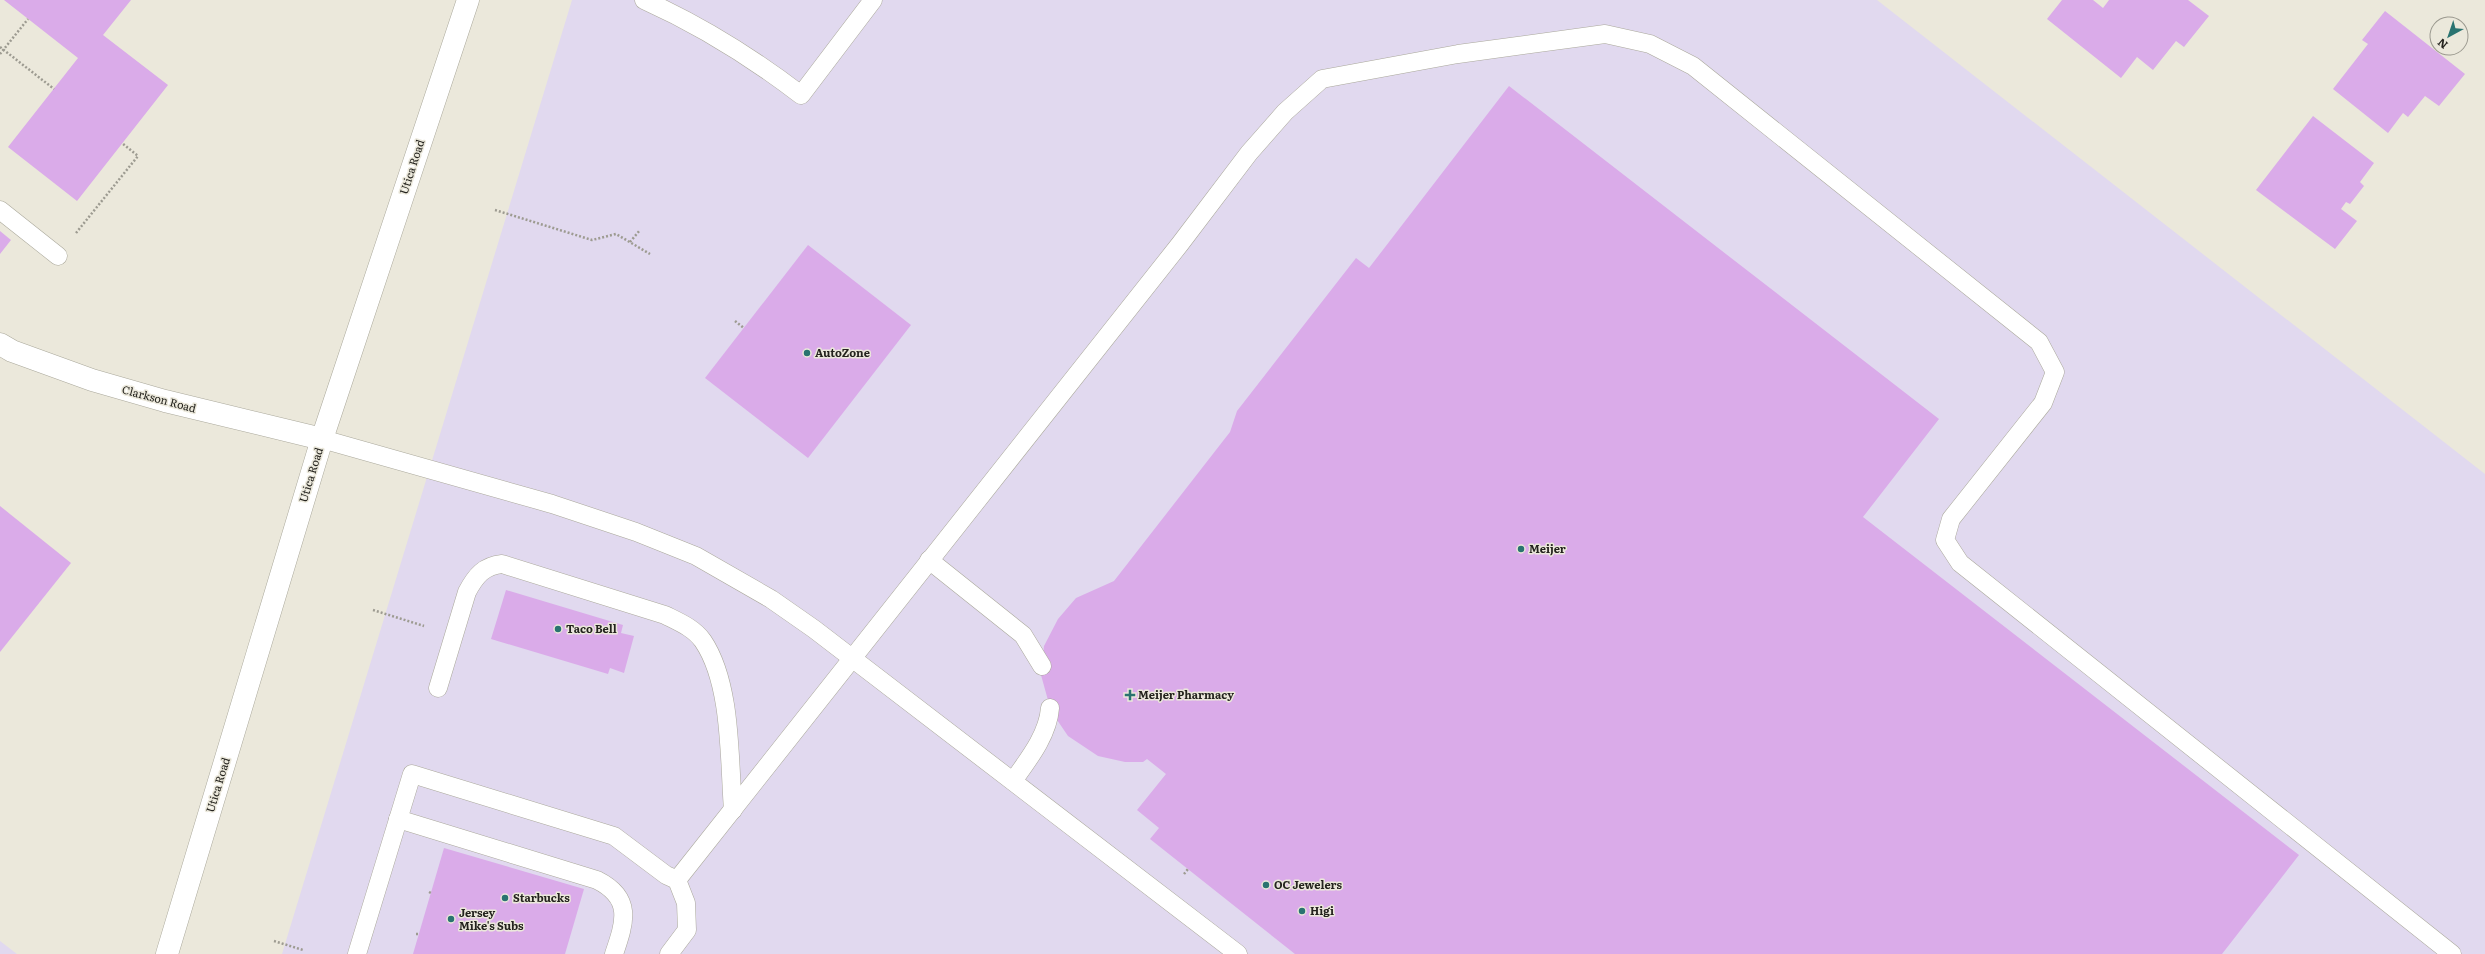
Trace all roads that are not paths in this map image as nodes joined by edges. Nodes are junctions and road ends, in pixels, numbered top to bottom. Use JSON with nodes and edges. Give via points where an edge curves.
{"nodes":[{"id":1,"x":468,"y":0,"type":"edge"},
{"id":2,"x":644,"y":0,"type":"edge"},
{"id":3,"x":872,"y":0,"type":"edge"},
{"id":4,"x":0,"y":210,"type":"edge"},
{"id":5,"x":58,"y":256,"type":"dead end"},
{"id":6,"x":0,"y":344,"type":"edge"},
{"id":7,"x":322,"y":439,"type":"junction"},
{"id":8,"x":929,"y":560,"type":"junction"},
{"id":9,"x":852,"y":658,"type":"junction"},
{"id":10,"x":1042,"y":666,"type":"dead end"},
{"id":11,"x":438,"y":688,"type":"dead end"},
{"id":12,"x":1050,"y":708,"type":"dead end"},
{"id":13,"x":1013,"y":781,"type":"junction"},
{"id":14,"x":732,"y":810,"type":"junction"},
{"id":15,"x":398,"y":819,"type":"junction"},
{"id":16,"x":677,"y":880,"type":"junction"},
{"id":17,"x":167,"y":954,"type":"edge"},
{"id":18,"x":357,"y":954,"type":"edge"},
{"id":19,"x":614,"y":954,"type":"edge"},
{"id":20,"x":668,"y":954,"type":"edge"},
{"id":21,"x":1238,"y":954,"type":"edge"},
{"id":22,"x":2452,"y":954,"type":"edge"}],
"edges":[{"from":1,"to":7,"type":"main road","name":"Utica Road"},
{"from":2,"to":3,"type":"lane","via":[[691,21],[759,63],[801,95]]},
{"from":4,"to":5,"type":"lane"},
{"from":6,"to":7,"type":"main road","name":"Clarkson Road","via":[[12,351],[99,382],[220,415]]},
{"from":7,"to":9,"type":"lane","via":[[552,504],[636,532],[696,556],[771,599]]},
{"from":7,"to":17,"type":"main road","name":"Utica Road"},
{"from":8,"to":9,"type":"lane"},
{"from":8,"to":10,"type":"lane","via":[[1023,635]]},
{"from":8,"to":22,"type":"lane","via":[[1180,244],[1249,153],[1284,112],[1322,79],[1458,54],[1605,34],[1650,44],[1693,66],[2039,342],[2055,372],[2043,403],[1951,519],[1945,540],[1960,563]]},
{"from":9,"to":13,"type":"lane"},
{"from":9,"to":14,"type":"lane"},
{"from":11,"to":14,"type":"lane","via":[[467,592],[473,580],[490,566],[502,564],[665,616],[689,627],[702,640],[717,668],[726,720]]},
{"from":12,"to":13,"type":"lane","via":[[1050,715],[1038,745]]},
{"from":13,"to":21,"type":"lane"},
{"from":14,"to":16,"type":"lane"},
{"from":15,"to":16,"type":"lane","via":[[412,774],[614,836],[666,875]]},
{"from":15,"to":18,"type":"lane"},
{"from":15,"to":19,"type":"lane","via":[[608,885],[618,896],[624,910],[622,930]]},
{"from":16,"to":20,"type":"lane","via":[[686,903],[687,930]]}]}
